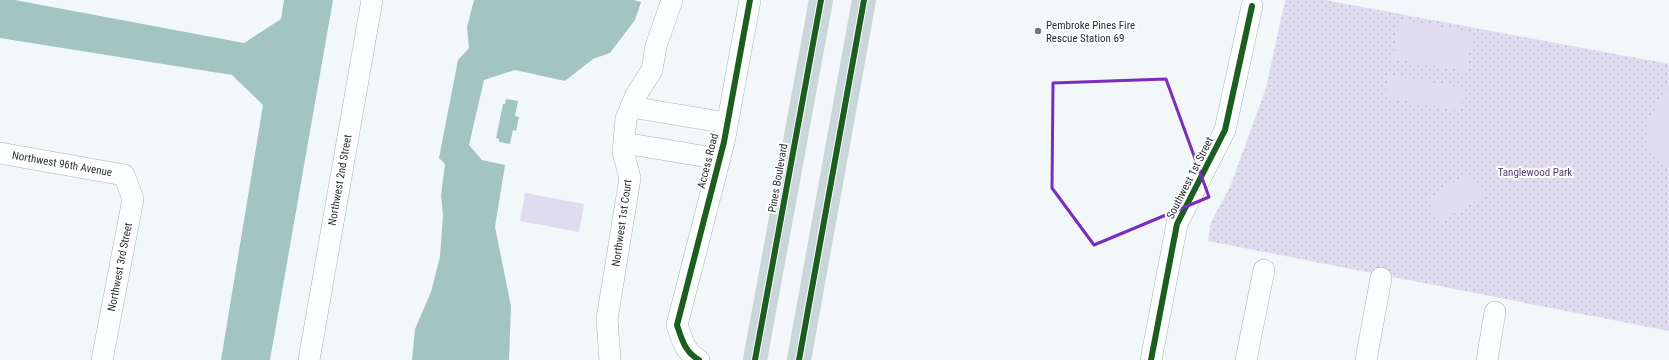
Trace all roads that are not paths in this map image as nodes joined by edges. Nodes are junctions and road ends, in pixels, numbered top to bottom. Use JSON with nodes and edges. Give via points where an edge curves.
{"nodes":[{"id":1,"x":372,"y":0,"type":"edge"},
{"id":2,"x":672,"y":0,"type":"edge"},
{"id":3,"x":750,"y":0,"type":"edge"},
{"id":4,"x":821,"y":0,"type":"edge"},
{"id":5,"x":864,"y":0,"type":"edge"},
{"id":6,"x":1252,"y":6,"type":"dead end"},
{"id":7,"x":631,"y":107,"type":"junction"},
{"id":8,"x":728,"y":123,"type":"junction"},
{"id":9,"x":624,"y":143,"type":"junction"},
{"id":10,"x":0,"y":153,"type":"edge"},
{"id":11,"x":720,"y":159,"type":"junction"},
{"id":12,"x":124,"y":175,"type":"joint"},
{"id":13,"x":1264,"y":270,"type":"dead end"},
{"id":14,"x":1381,"y":278,"type":"dead end"},
{"id":15,"x":1495,"y":312,"type":"dead end"},
{"id":16,"x":102,"y":360,"type":"edge"},
{"id":17,"x":309,"y":360,"type":"edge"},
{"id":18,"x":610,"y":360,"type":"edge"},
{"id":19,"x":699,"y":360,"type":"edge"},
{"id":20,"x":755,"y":360,"type":"edge"},
{"id":21,"x":799,"y":360,"type":"edge"},
{"id":22,"x":1151,"y":360,"type":"edge"},
{"id":23,"x":1246,"y":360,"type":"edge"},
{"id":24,"x":1366,"y":360,"type":"edge"},
{"id":25,"x":1487,"y":360,"type":"edge"}],
"edges":[{"from":1,"to":17,"type":"street","name":"Northwest 2nd Street"},
{"from":2,"to":7,"type":"street","name":"Northwest 1st Court","via":[[656,46],[652,70]]},
{"from":3,"to":8,"type":"street","name":"Access Road"},
{"from":4,"to":20,"type":"highway","name":"Pines Boulevard"},
{"from":5,"to":21,"type":"highway"},
{"from":6,"to":22,"type":"street","name":"Southwest 1st Street","via":[[1225,130],[1177,224]]},
{"from":7,"to":8,"type":"street"},
{"from":7,"to":9,"type":"street","name":"Northwest 1st Court","via":[[626,119]]},
{"from":8,"to":11,"type":"street","name":"Access Road"},
{"from":9,"to":11,"type":"street"},
{"from":9,"to":18,"type":"street","name":"Northwest 1st Court","via":[[623,152],[630,178],[607,320]]},
{"from":10,"to":12,"type":"street","name":"Northwest 96th Avenue"},
{"from":11,"to":19,"type":"street","name":"Access Road","via":[[677,325],[684,346]]},
{"from":12,"to":16,"type":"street","name":"Northwest 3rd Street","via":[[133,199]]},
{"from":13,"to":23,"type":"street"},
{"from":14,"to":24,"type":"street"},
{"from":15,"to":25,"type":"street"}]}
